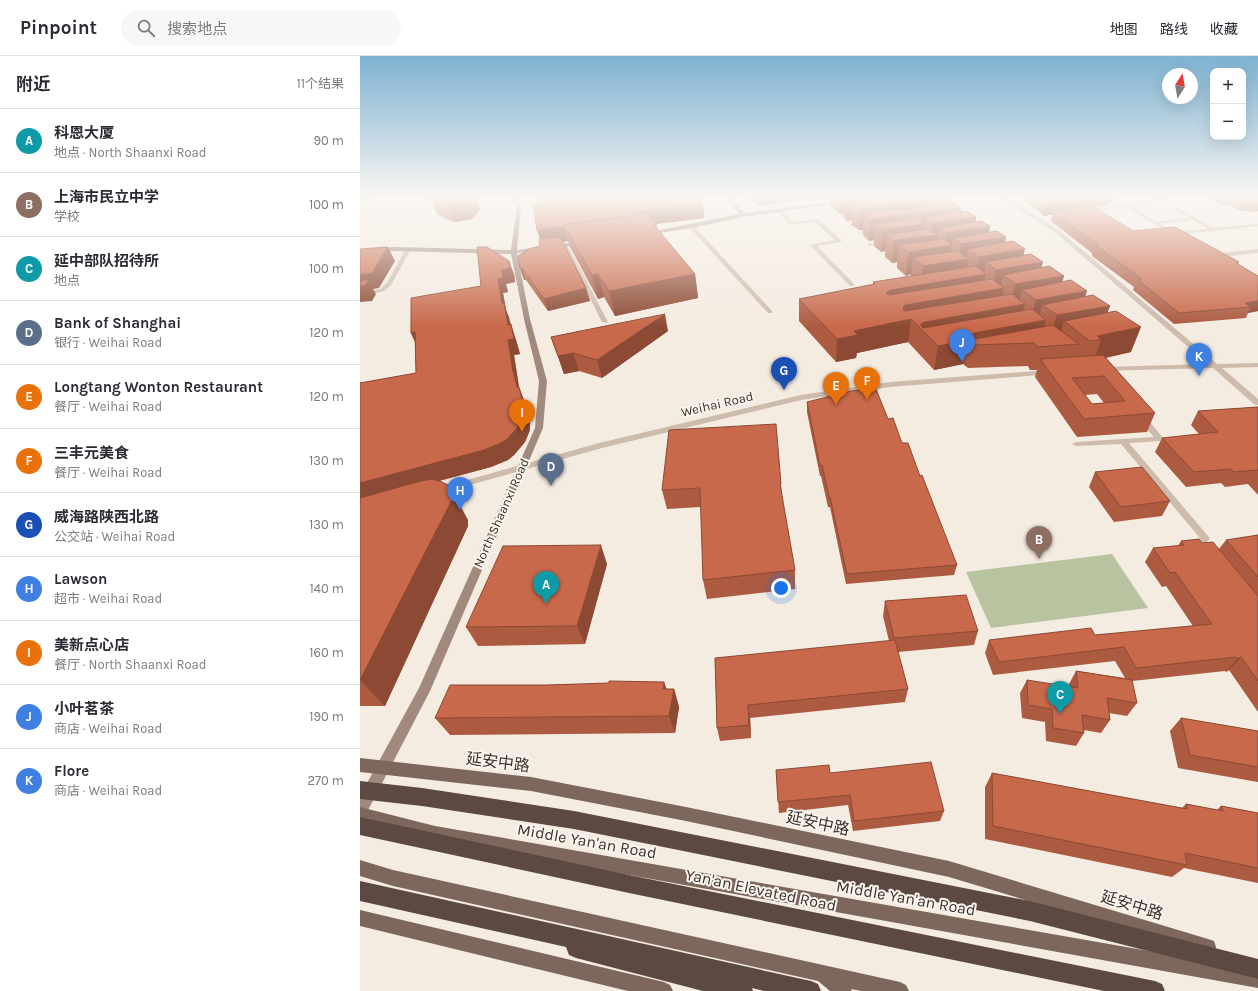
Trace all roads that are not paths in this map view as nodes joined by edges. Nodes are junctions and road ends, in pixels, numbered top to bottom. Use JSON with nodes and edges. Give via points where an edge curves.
{"nodes":[{"id":1,"x":516,"y":240,"type":"edge"},
{"id":2,"x":704,"y":240,"type":"edge"},
{"id":3,"x":838,"y":240,"type":"edge"},
{"id":4,"x":1067,"y":240,"type":"edge"},
{"id":5,"x":892,"y":241,"type":"edge"},
{"id":6,"x":585,"y":242,"type":"edge"},
{"id":7,"x":869,"y":244,"type":"dead end"},
{"id":8,"x":563,"y":245,"type":"junction"},
{"id":9,"x":408,"y":249,"type":"junction"},
{"id":10,"x":360,"y":251,"type":"edge"},
{"id":11,"x":1258,"y":251,"type":"edge"},
{"id":12,"x":514,"y":252,"type":"junction"},
{"id":13,"x":1205,"y":253,"type":"edge"},
{"id":14,"x":1212,"y":256,"type":"junction"},
{"id":15,"x":1218,"y":260,"type":"edge"},
{"id":16,"x":389,"y":284,"type":"junction"},
{"id":17,"x":852,"y":285,"type":"dead end"},
{"id":18,"x":360,"y":294,"type":"edge"},
{"id":19,"x":382,"y":296,"type":"dead end"},
{"id":20,"x":770,"y":312,"type":"dead end"},
{"id":21,"x":605,"y":322,"type":"dead end"},
{"id":22,"x":1258,"y":365,"type":"edge"},
{"id":23,"x":1216,"y":366,"type":"junction"},
{"id":24,"x":1098,"y":371,"type":"edge"},
{"id":25,"x":1057,"y":372,"type":"edge"},
{"id":26,"x":1258,"y":403,"type":"edge"},
{"id":27,"x":1134,"y":410,"type":"edge"},
{"id":28,"x":1123,"y":441,"type":"junction"},
{"id":29,"x":1076,"y":444,"type":"dead end"},
{"id":30,"x":522,"y":465,"type":"junction"},
{"id":31,"x":426,"y":495,"type":"edge"},
{"id":32,"x":1214,"y":560,"type":"edge"},
{"id":33,"x":360,"y":765,"type":"edge"},
{"id":34,"x":383,"y":767,"type":"junction"},
{"id":35,"x":360,"y":790,"type":"edge"},
{"id":36,"x":360,"y":811,"type":"edge"},
{"id":37,"x":360,"y":814,"type":"edge"},
{"id":38,"x":360,"y":826,"type":"edge"},
{"id":39,"x":360,"y":868,"type":"edge"},
{"id":40,"x":360,"y":892,"type":"edge"},
{"id":41,"x":360,"y":918,"type":"edge"},
{"id":42,"x":1258,"y":962,"type":"edge"},
{"id":43,"x":1258,"y":969,"type":"edge"},
{"id":44,"x":822,"y":973,"type":"junction"},
{"id":45,"x":1258,"y":979,"type":"edge"},
{"id":46,"x":664,"y":991,"type":"edge"},
{"id":47,"x":743,"y":991,"type":"edge"},
{"id":48,"x":811,"y":991,"type":"edge"},
{"id":49,"x":844,"y":991,"type":"edge"},
{"id":50,"x":900,"y":991,"type":"edge"},
{"id":51,"x":1155,"y":991,"type":"edge"}],
"edges":[{"from":1,"to":12,"type":"main road","name":"North Shaanxi Road"},
{"from":2,"to":20,"type":"lane"},
{"from":3,"to":17,"type":"lane","via":[[839,241],[813,245]]},
{"from":4,"to":23,"type":"street"},
{"from":5,"to":7,"type":"lane"},
{"from":6,"to":8,"type":"main road"},
{"from":8,"to":12,"type":"main road"},
{"from":8,"to":21,"type":"lane"},
{"from":9,"to":10,"type":"main road"},
{"from":9,"to":12,"type":"main road"},
{"from":9,"to":16,"type":"lane"},
{"from":11,"to":14,"type":"lane"},
{"from":12,"to":30,"type":"main road","name":"North Shaanxi Road","via":[[527,319],[543,381],[540,428]]},
{"from":13,"to":14,"type":"lane"},
{"from":14,"to":15,"type":"lane"},
{"from":16,"to":18,"type":"lane","via":[[382,290]]},
{"from":16,"to":19,"type":"lane"},
{"from":22,"to":23,"type":"street"},
{"from":23,"to":24,"type":"street"},
{"from":23,"to":26,"type":"street"},
{"from":25,"to":30,"type":"street","name":"Weihai Road","via":[[901,383],[837,391],[787,400]]},
{"from":27,"to":28,"type":"lane","via":[[1160,439]]},
{"from":28,"to":29,"type":"lane"},
{"from":28,"to":32,"type":"lane","via":[[1205,538],[1200,542]]},
{"from":30,"to":31,"type":"street","name":"Weihai Road"},
{"from":30,"to":34,"type":"main road","name":"North Shaanxi Road","via":[[424,691]]},
{"from":33,"to":34,"type":"main road","name":"延安中路"},
{"from":34,"to":36,"type":"main road","name":"North Shaanxi Road"},
{"from":34,"to":42,"type":"main road","name":"延安中路","via":[[532,784],[949,869]]},
{"from":35,"to":43,"type":"highway","via":[[581,822],[1030,911]]},
{"from":37,"to":45,"type":"main road","name":"Middle Yan'an Road","via":[[435,833]]},
{"from":38,"to":51,"type":"highway","name":"Yan'an Elevated Road","via":[[629,884]]},
{"from":39,"to":44,"type":"main road","via":[[393,878]]},
{"from":40,"to":47,"type":"highway"},
{"from":40,"to":48,"type":"highway"},
{"from":41,"to":46,"type":"main road"},
{"from":44,"to":49,"type":"main road"},
{"from":44,"to":50,"type":"main road"}]}
